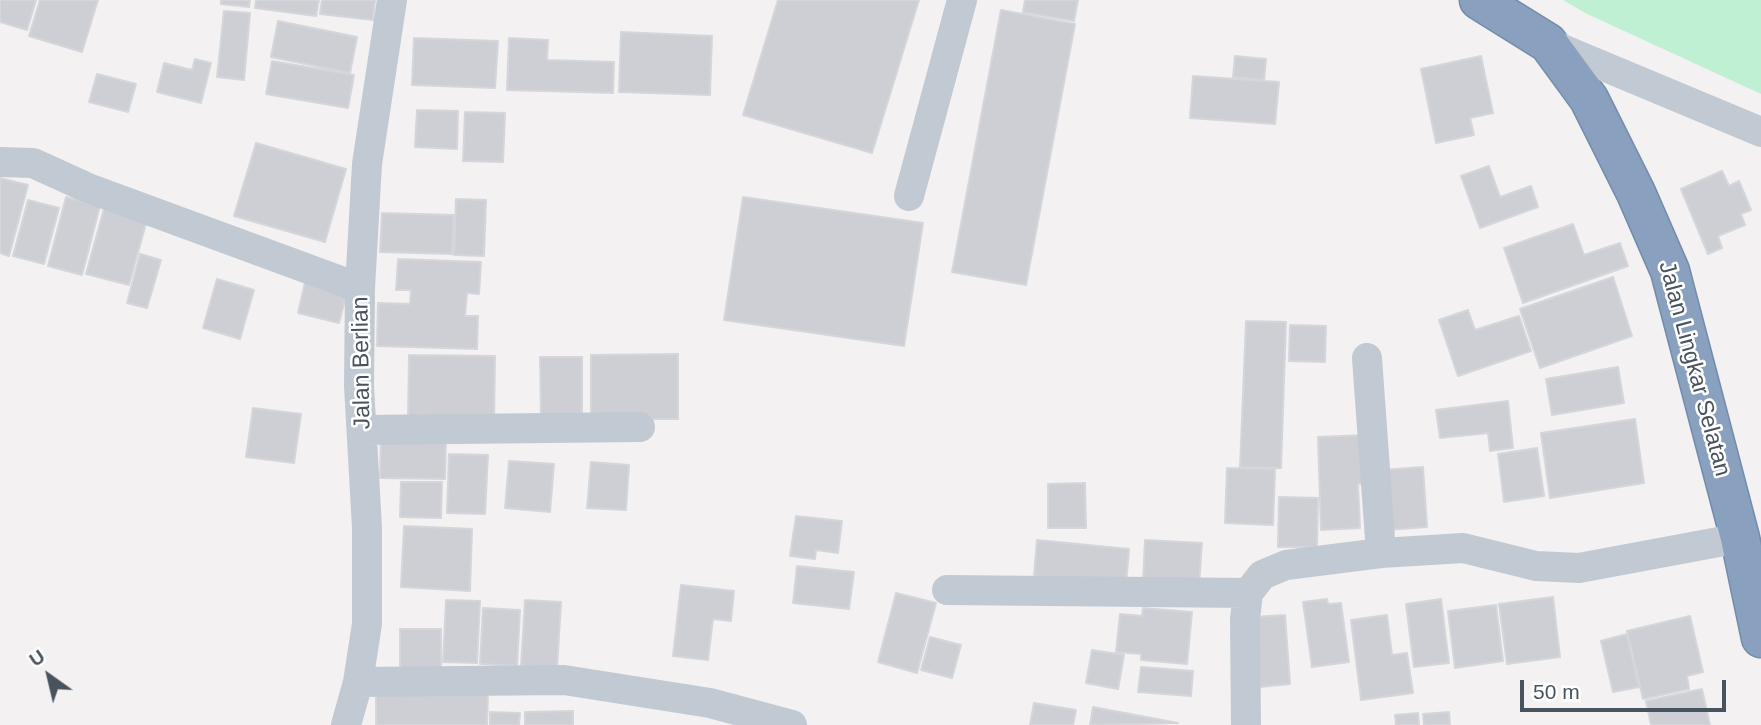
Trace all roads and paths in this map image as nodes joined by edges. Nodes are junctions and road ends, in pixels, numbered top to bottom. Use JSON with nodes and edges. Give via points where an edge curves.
{"nodes":[{"id":1,"x":392,"y":0,"type":"edge"},
{"id":2,"x":962,"y":0,"type":"edge"},
{"id":3,"x":1479,"y":0,"type":"edge"},
{"id":4,"x":1548,"y":43,"type":"junction"},
{"id":5,"x":1761,"y":132,"type":"edge"},
{"id":6,"x":0,"y":162,"type":"edge"},
{"id":7,"x":909,"y":196,"type":"dead end"},
{"id":8,"x":360,"y":288,"type":"junction"},
{"id":9,"x":1367,"y":358,"type":"dead end"},
{"id":10,"x":640,"y":426,"type":"dead end"},
{"id":11,"x":363,"y":430,"type":"junction"},
{"id":12,"x":1740,"y":538,"type":"junction"},
{"id":13,"x":1381,"y":553,"type":"junction"},
{"id":14,"x":947,"y":590,"type":"dead end"},
{"id":15,"x":1248,"y":593,"type":"junction"},
{"id":16,"x":1761,"y":638,"type":"edge"},
{"id":17,"x":358,"y":682,"type":"junction"},
{"id":18,"x":346,"y":725,"type":"edge"},
{"id":19,"x":792,"y":725,"type":"edge"},
{"id":20,"x":1247,"y":725,"type":"edge"}],
"edges":[{"from":1,"to":8,"type":"street","name":"Jalan Berlian","via":[[367,164]]},
{"from":2,"to":7,"type":"street"},
{"from":3,"to":4,"type":"highway"},
{"from":4,"to":5,"type":"street"},
{"from":4,"to":12,"type":"highway","name":"Jalan Lingkar Selatan","via":[[1589,99],[1670,271]]},
{"from":6,"to":8,"type":"street","via":[[33,163],[88,188]]},
{"from":8,"to":11,"type":"street","name":"Jalan Berlian"},
{"from":9,"to":13,"type":"street"},
{"from":10,"to":11,"type":"street"},
{"from":11,"to":17,"type":"street","name":"Jalan Berlian","via":[[367,624]]},
{"from":12,"to":13,"type":"street","via":[[1579,568],[1535,566],[1463,548]]},
{"from":12,"to":16,"type":"highway","name":"Jalan Lingkar Selatan"},
{"from":13,"to":15,"type":"street","via":[[1286,565],[1262,575]]},
{"from":14,"to":15,"type":"street"},
{"from":15,"to":20,"type":"street"},
{"from":17,"to":18,"type":"street","name":"Jalan Berlian"},
{"from":17,"to":19,"type":"street","via":[[564,680],[710,703]]}]}
